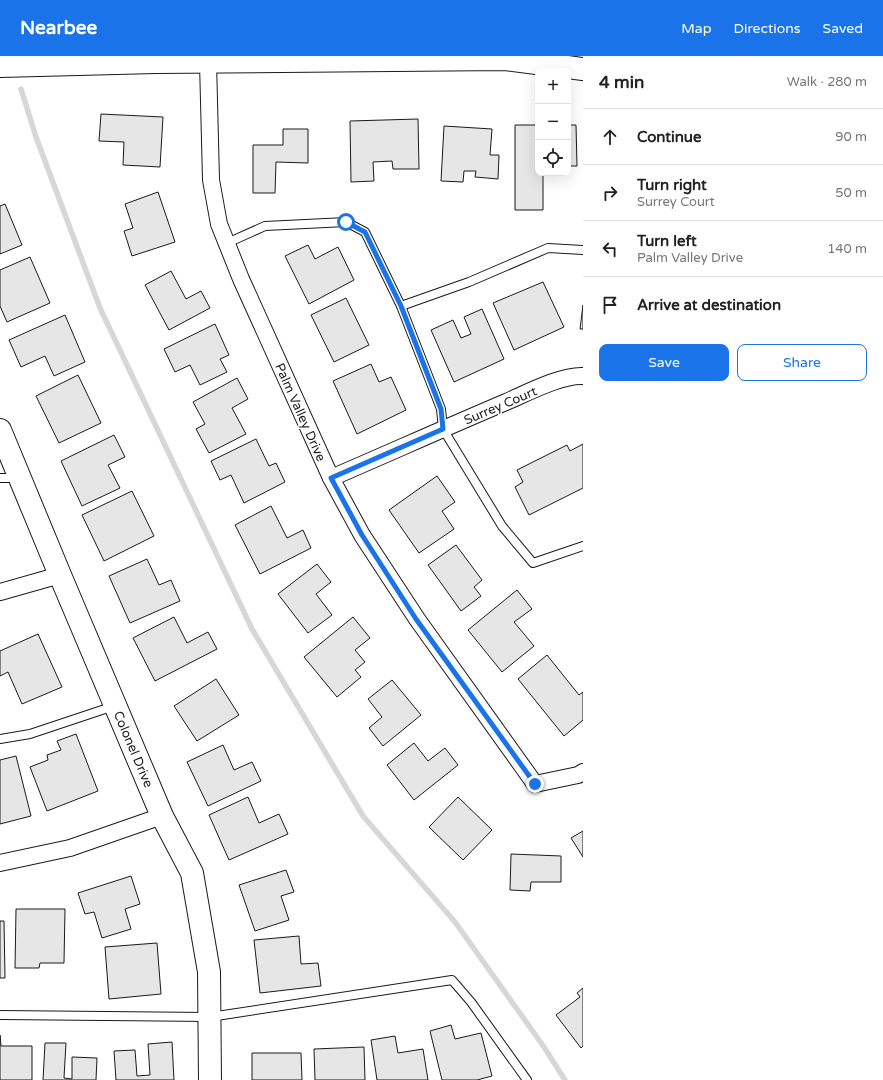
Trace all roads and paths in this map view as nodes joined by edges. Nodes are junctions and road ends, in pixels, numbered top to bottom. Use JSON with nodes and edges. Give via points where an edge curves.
{"nodes":[{"id":1,"x":156,"y":59,"type":"edge"},
{"id":2,"x":208,"y":62,"type":"junction"},
{"id":3,"x":0,"y":66,"type":"edge"},
{"id":4,"x":583,"y":68,"type":"edge"},
{"id":5,"x":227,"y":243,"type":"junction"},
{"id":6,"x":583,"y":250,"type":"edge"},
{"id":7,"x":401,"y":306,"type":"junction"},
{"id":8,"x":583,"y":376,"type":"edge"},
{"id":9,"x":443,"y":429,"type":"junction"},
{"id":10,"x":0,"y":430,"type":"edge"},
{"id":11,"x":10,"y":478,"type":"edge"},
{"id":12,"x":331,"y":478,"type":"junction"},
{"id":13,"x":583,"y":546,"type":"edge"},
{"id":14,"x":60,"y":575,"type":"junction"},
{"id":15,"x":0,"y":592,"type":"edge"},
{"id":16,"x":115,"y":706,"type":"junction"},
{"id":17,"x":0,"y":739,"type":"edge"},
{"id":18,"x":583,"y":772,"type":"edge"},
{"id":19,"x":162,"y":816,"type":"junction"},
{"id":20,"x":0,"y":863,"type":"edge"},
{"id":21,"x":0,"y":1016,"type":"edge"},
{"id":22,"x":210,"y":1017,"type":"junction"},
{"id":23,"x":210,"y":1080,"type":"edge"},
{"id":24,"x":526,"y":1080,"type":"edge"}],
"edges":[{"from":1,"to":2,"type":"street"},
{"from":1,"to":3,"type":"street"},
{"from":2,"to":4,"type":"street","via":[[505,59]]},
{"from":2,"to":5,"type":"street","name":"Palm Valley Drive","via":[[211,180],[219,224]]},
{"from":5,"to":7,"type":"lane","via":[[265,226],[346,222],[365,232]]},
{"from":5,"to":12,"type":"street","name":"Palm Valley Drive","via":[[240,279]]},
{"from":6,"to":7,"type":"lane","via":[[548,248],[468,282]]},
{"from":7,"to":9,"type":"lane","via":[[441,409]]},
{"from":8,"to":9,"type":"street","name":"Surrey Court","via":[[575,375],[555,382]]},
{"from":9,"to":12,"type":"street","name":"Surrey Court"},
{"from":9,"to":13,"type":"lane","via":[[502,526],[533,563]]},
{"from":10,"to":11,"type":"street","name":"Colonel Drive"},
{"from":11,"to":14,"type":"street","name":"Colonel Drive"},
{"from":12,"to":18,"type":"street","name":"Palm Valley Drive","via":[[362,535],[416,619],[535,784]]},
{"from":14,"to":15,"type":"street"},
{"from":14,"to":16,"type":"street","name":"Colonel Drive"},
{"from":16,"to":17,"type":"lane","via":[[30,734]]},
{"from":16,"to":19,"type":"street","name":"Colonel Drive"},
{"from":19,"to":20,"type":"street","via":[[70,848]]},
{"from":19,"to":22,"type":"street","name":"Colonel Drive","via":[[192,872],[209,972]]},
{"from":21,"to":22,"type":"lane"},
{"from":22,"to":23,"type":"street","name":"Colonel Drive"},
{"from":22,"to":24,"type":"lane","via":[[452,980],[471,1002]]}]}
